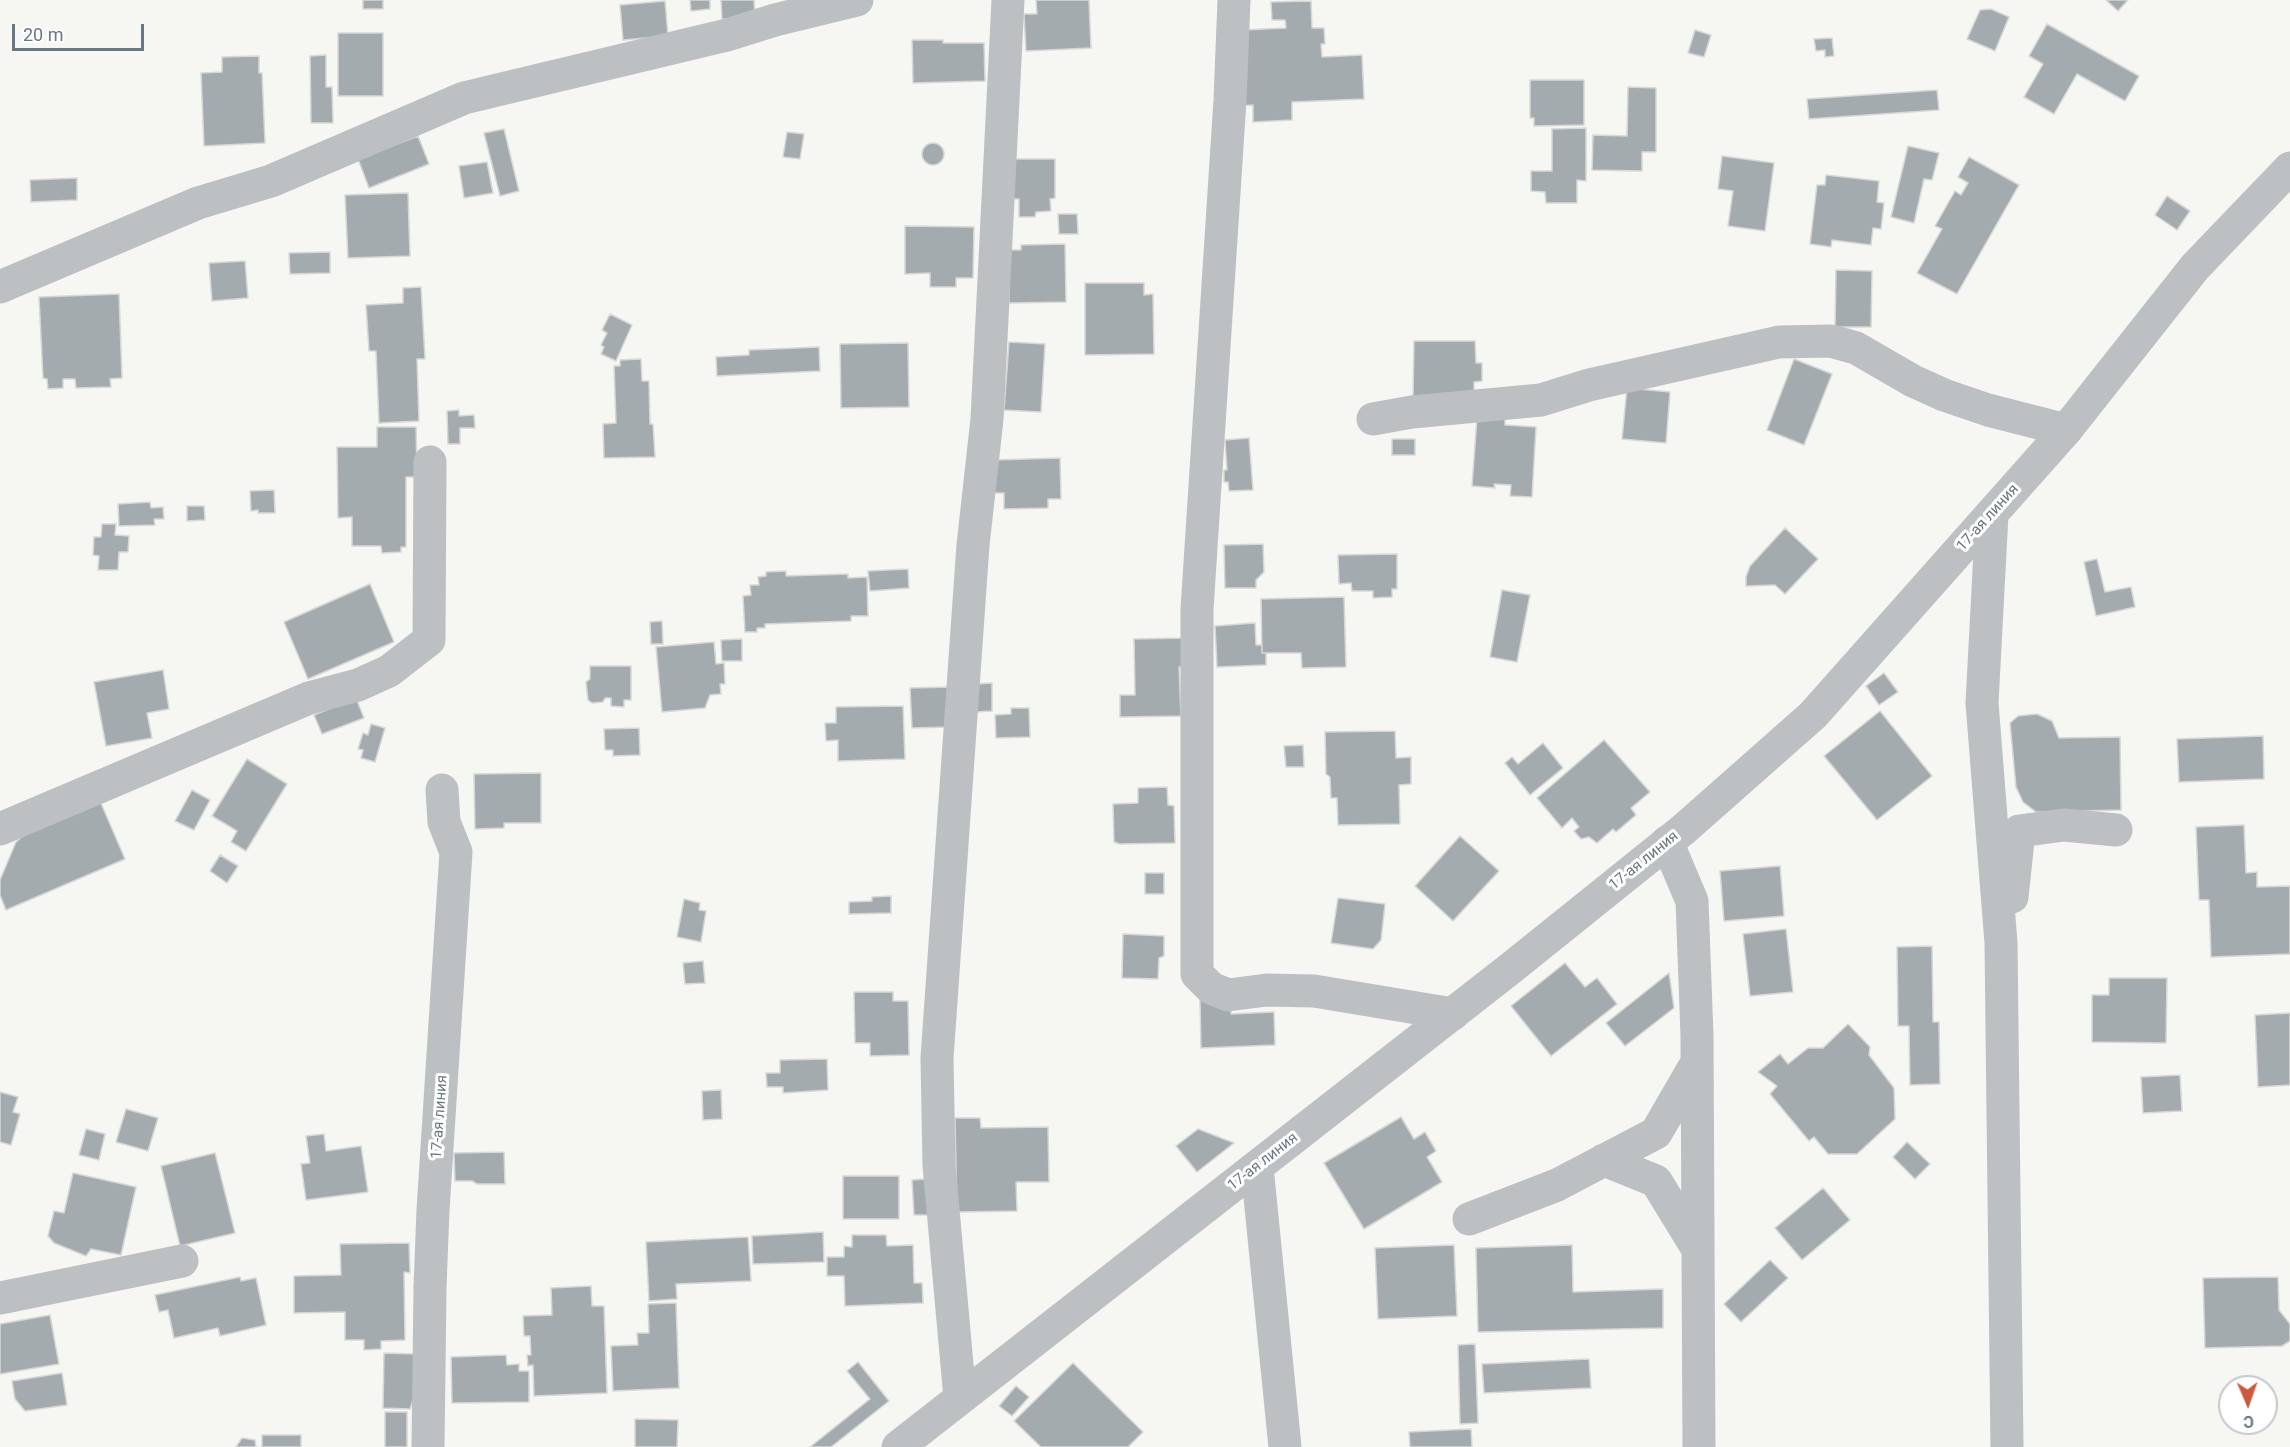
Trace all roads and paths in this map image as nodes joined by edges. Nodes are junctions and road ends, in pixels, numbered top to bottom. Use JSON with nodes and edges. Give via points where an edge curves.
{"nodes":[{"id":1,"x":857,"y":0,"type":"edge"},
{"id":2,"x":1008,"y":0,"type":"edge"},
{"id":3,"x":1234,"y":0,"type":"edge"},
{"id":4,"x":2290,"y":168,"type":"edge"},
{"id":5,"x":0,"y":287,"type":"edge"},
{"id":6,"x":1373,"y":419,"type":"dead end"},
{"id":7,"x":2066,"y":430,"type":"junction"},
{"id":8,"x":430,"y":462,"type":"dead end"},
{"id":9,"x":1992,"y":514,"type":"junction"},
{"id":10,"x":442,"y":790,"type":"dead end"},
{"id":11,"x":0,"y":829,"type":"edge"},
{"id":12,"x":2116,"y":830,"type":"dead end"},
{"id":13,"x":1667,"y":842,"type":"junction"},
{"id":14,"x":2001,"y":943,"type":"junction"},
{"id":15,"x":1453,"y":1014,"type":"junction"},
{"id":16,"x":1697,"y":1063,"type":"junction"},
{"id":17,"x":1604,"y":1160,"type":"junction"},
{"id":18,"x":1257,"y":1167,"type":"junction"},
{"id":19,"x":1470,"y":1219,"type":"dead end"},
{"id":20,"x":1697,"y":1248,"type":"junction"},
{"id":21,"x":182,"y":1261,"type":"dead end"},
{"id":22,"x":0,"y":1298,"type":"edge"},
{"id":23,"x":960,"y":1398,"type":"junction"},
{"id":24,"x":428,"y":1447,"type":"edge"},
{"id":25,"x":898,"y":1447,"type":"edge"},
{"id":26,"x":1285,"y":1447,"type":"edge"},
{"id":27,"x":1699,"y":1447,"type":"edge"},
{"id":28,"x":2007,"y":1447,"type":"edge"}],
"edges":[{"from":1,"to":5,"type":"street","via":[[464,98],[271,181],[198,203]]},
{"from":2,"to":23,"type":"street","via":[[987,419],[973,545],[937,1058],[939,1165]]},
{"from":3,"to":15,"type":"street","via":[[1197,609],[1197,974],[1211,988],[1228,994],[1314,991]]},
{"from":4,"to":7,"type":"street","name":"17-ая линия","via":[[2194,267]]},
{"from":6,"to":7,"type":"street","via":[[1541,400],[1589,385],[1779,342],[1832,340],[1857,348],[1944,395]]},
{"from":7,"to":9,"type":"street","name":"17-ая линия"},
{"from":8,"to":11,"type":"street","via":[[429,640],[389,670],[358,685],[309,698]]},
{"from":9,"to":13,"type":"street","name":"17-ая линия","via":[[1813,715]]},
{"from":9,"to":14,"type":"street","via":[[1983,702]]},
{"from":10,"to":24,"type":"street","name":"17-ая линия","via":[[444,822],[456,852],[433,1210]]},
{"from":12,"to":14,"type":"street","via":[[2064,825],[2019,831],[2014,889]]},
{"from":13,"to":15,"type":"street","name":"17-ая линия"},
{"from":13,"to":16,"type":"street","via":[[1692,901]]},
{"from":14,"to":28,"type":"street"},
{"from":15,"to":18,"type":"street","name":"17-ая линия"},
{"from":16,"to":17,"type":"street","via":[[1656,1133]]},
{"from":16,"to":20,"type":"street"},
{"from":17,"to":19,"type":"street","via":[[1557,1185]]},
{"from":17,"to":20,"type":"street","via":[[1656,1180]]},
{"from":18,"to":23,"type":"street","name":"17-ая линия"},
{"from":18,"to":26,"type":"street"},
{"from":20,"to":27,"type":"street"},
{"from":21,"to":22,"type":"street"},
{"from":23,"to":25,"type":"street","name":"17-ая линия"}]}
